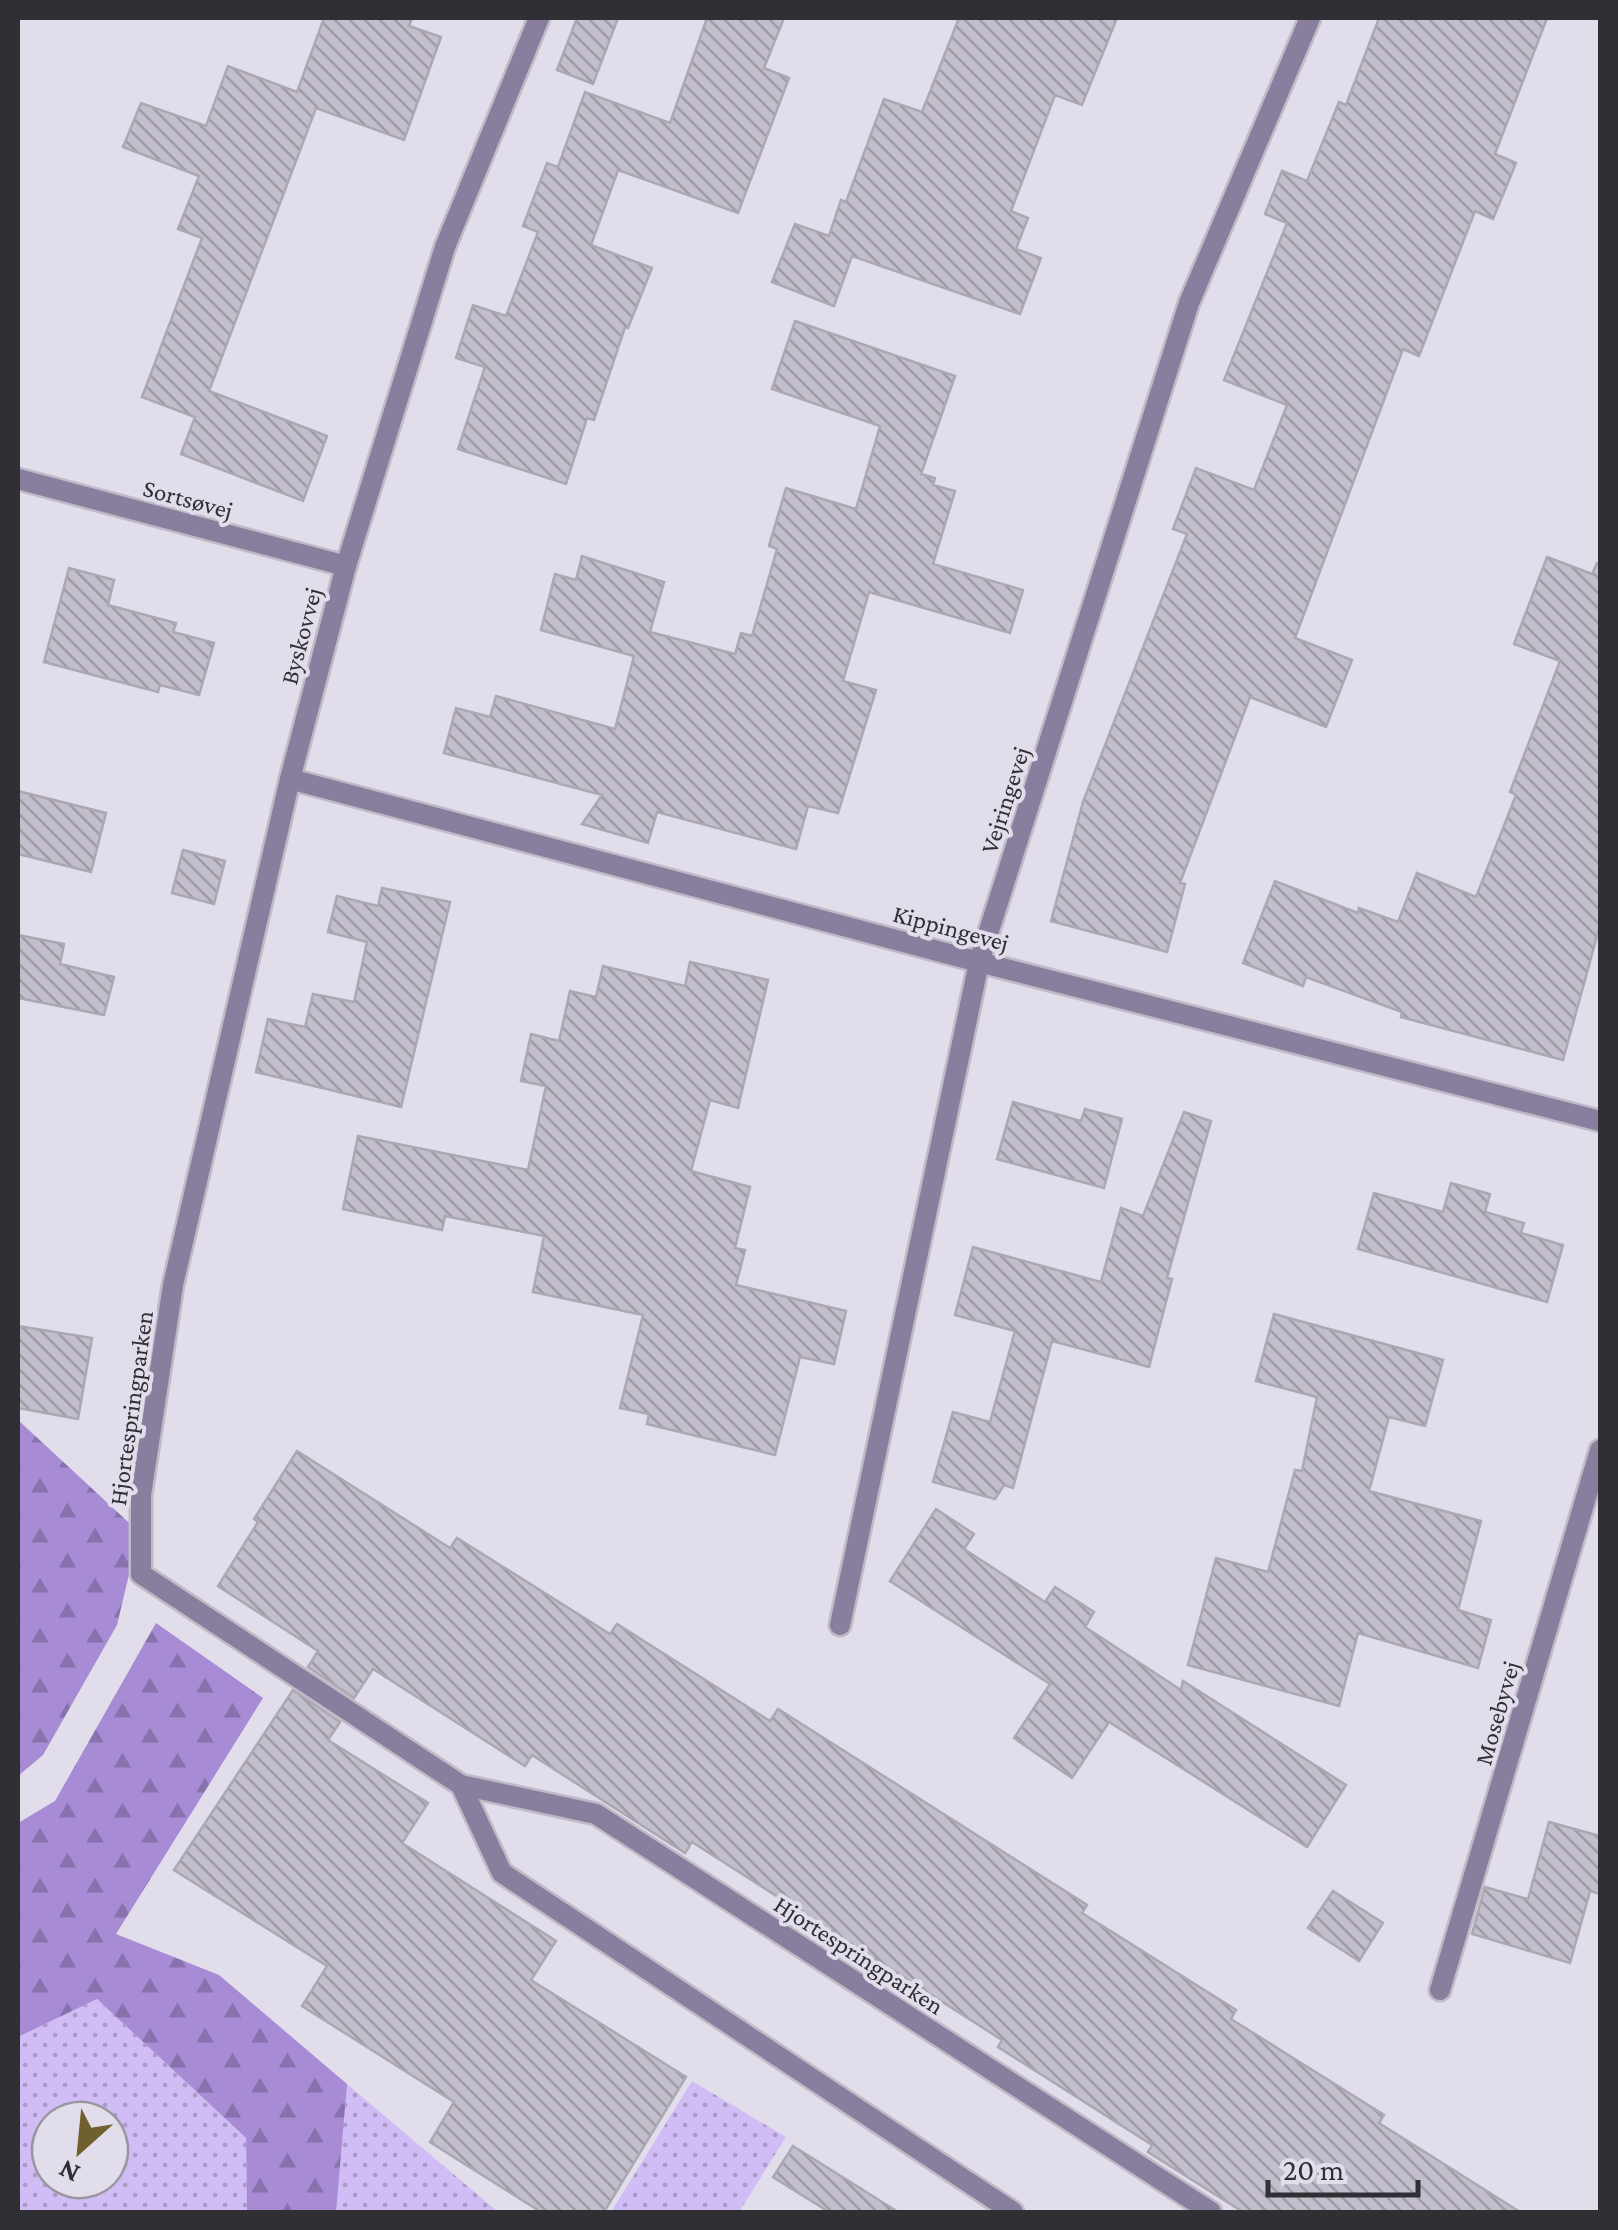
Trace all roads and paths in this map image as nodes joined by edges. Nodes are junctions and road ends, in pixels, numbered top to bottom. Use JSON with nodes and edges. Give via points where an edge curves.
{"nodes":[{"id":1,"x":538,"y":18,"type":"edge"},
{"id":2,"x":1310,"y":18,"type":"edge"},
{"id":3,"x":18,"y":479,"type":"edge"},
{"id":4,"x":346,"y":566,"type":"junction"},
{"id":5,"x":290,"y":778,"type":"junction"},
{"id":6,"x":980,"y":962,"type":"junction"},
{"id":7,"x":1600,"y":1121,"type":"edge"},
{"id":8,"x":173,"y":1284,"type":"joint"},
{"id":9,"x":1600,"y":1450,"type":"edge"},
{"id":10,"x":840,"y":1626,"type":"dead end"},
{"id":11,"x":461,"y":1785,"type":"junction"},
{"id":12,"x":1440,"y":1990,"type":"dead end"},
{"id":13,"x":1013,"y":2212,"type":"edge"},
{"id":14,"x":1211,"y":2212,"type":"edge"}],
"edges":[{"from":1,"to":4,"type":"street","name":"Byskovvej","via":[[444,247]]},
{"from":2,"to":6,"type":"street","name":"Vejringevej","via":[[1189,302]]},
{"from":3,"to":4,"type":"street","name":"Sortsøvej"},
{"from":4,"to":5,"type":"street","name":"Byskovvej"},
{"from":5,"to":6,"type":"street","name":"Kippingevej"},
{"from":5,"to":8,"type":"street","name":"Byskovvej"},
{"from":6,"to":7,"type":"street","name":"Kippingevej"},
{"from":6,"to":10,"type":"street","name":"Vejringevej"},
{"from":8,"to":11,"type":"street","name":"Hjortespringparken","via":[[141,1495],[140,1574]]},
{"from":9,"to":12,"type":"street","name":"Mosebyvej"},
{"from":11,"to":13,"type":"street","via":[[502,1873]]},
{"from":11,"to":14,"type":"street","name":"Hjortespringparken","via":[[596,1814]]}]}
